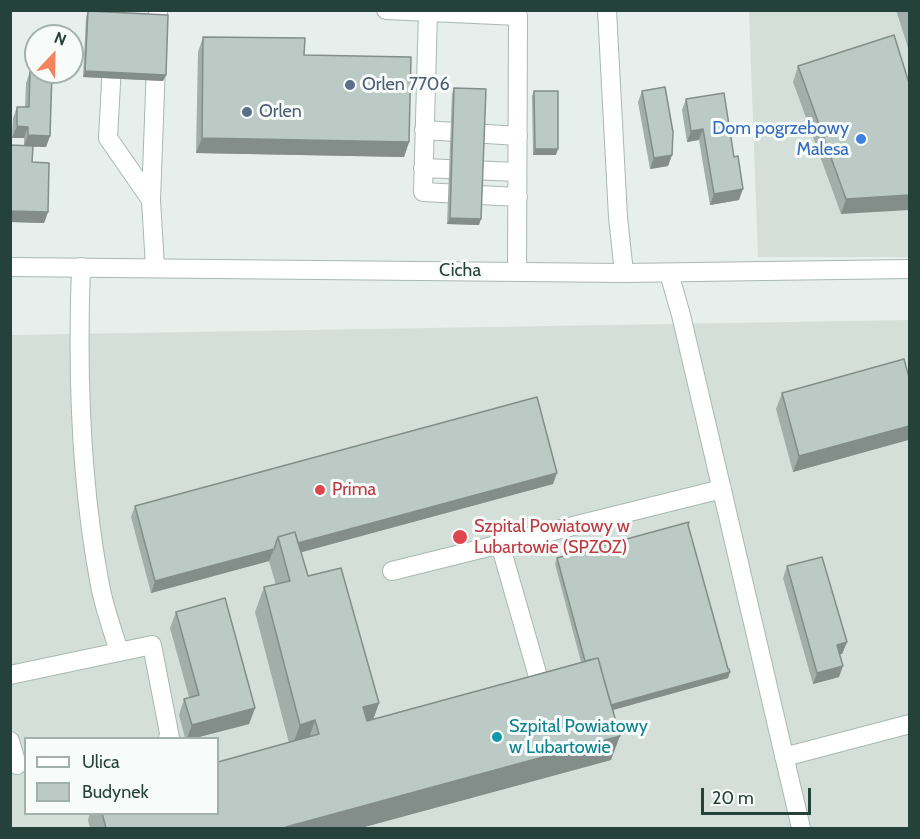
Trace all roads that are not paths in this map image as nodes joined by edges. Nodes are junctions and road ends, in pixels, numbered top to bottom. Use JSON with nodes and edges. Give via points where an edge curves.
{"nodes":[{"id":1,"x":115,"y":10,"type":"edge"},
{"id":2,"x":158,"y":10,"type":"edge"},
{"id":3,"x":386,"y":10,"type":"edge"},
{"id":4,"x":607,"y":10,"type":"edge"},
{"id":5,"x":428,"y":12,"type":"junction"},
{"id":6,"x":424,"y":130,"type":"junction"},
{"id":7,"x":518,"y":136,"type":"junction"},
{"id":8,"x":423,"y":168,"type":"junction"},
{"id":9,"x":517,"y":172,"type":"junction"},
{"id":10,"x":518,"y":197,"type":"junction"},
{"id":11,"x":152,"y":200,"type":"junction"},
{"id":12,"x":10,"y":267,"type":"edge"},
{"id":13,"x":81,"y":267,"type":"junction"},
{"id":14,"x":155,"y":267,"type":"junction"},
{"id":15,"x":909,"y":269,"type":"edge"},
{"id":16,"x":518,"y":272,"type":"junction"},
{"id":17,"x":624,"y":273,"type":"junction"},
{"id":18,"x":669,"y":273,"type":"junction"},
{"id":19,"x":722,"y":489,"type":"junction"},
{"id":20,"x":500,"y":544,"type":"junction"},
{"id":21,"x":392,"y":571,"type":"dead end"},
{"id":22,"x":119,"y":651,"type":"junction"},
{"id":23,"x":537,"y":673,"type":"edge"},
{"id":24,"x":10,"y":675,"type":"edge"},
{"id":25,"x":909,"y":724,"type":"edge"},
{"id":26,"x":170,"y":737,"type":"edge"},
{"id":27,"x":10,"y":741,"type":"edge"},
{"id":28,"x":784,"y":757,"type":"junction"},
{"id":29,"x":18,"y":764,"type":"edge"},
{"id":30,"x":801,"y":828,"type":"edge"}],
"edges":[{"from":1,"to":11,"type":"street","via":[[108,138]]},
{"from":2,"to":11,"type":"street"},
{"from":3,"to":5,"type":"street"},
{"from":4,"to":17,"type":"street"},
{"from":5,"to":6,"type":"street"},
{"from":5,"to":7,"type":"street","via":[[518,16]]},
{"from":6,"to":7,"type":"street"},
{"from":6,"to":8,"type":"street"},
{"from":7,"to":9,"type":"street"},
{"from":8,"to":9,"type":"street"},
{"from":8,"to":10,"type":"street","via":[[423,192]]},
{"from":9,"to":10,"type":"street"},
{"from":10,"to":16,"type":"street"},
{"from":11,"to":14,"type":"street"},
{"from":12,"to":13,"type":"street","name":"Cicha"},
{"from":13,"to":14,"type":"street","name":"Cicha"},
{"from":13,"to":22,"type":"street","via":[[82,454],[100,587]]},
{"from":14,"to":16,"type":"street","name":"Cicha"},
{"from":15,"to":18,"type":"street","name":"Cicha"},
{"from":16,"to":17,"type":"street","name":"Cicha"},
{"from":17,"to":18,"type":"street","name":"Cicha"},
{"from":18,"to":19,"type":"street"},
{"from":19,"to":20,"type":"street"},
{"from":19,"to":28,"type":"street"},
{"from":20,"to":21,"type":"street"},
{"from":20,"to":23,"type":"street"},
{"from":22,"to":24,"type":"street"},
{"from":22,"to":26,"type":"street","via":[[152,645]]},
{"from":25,"to":28,"type":"street"},
{"from":27,"to":29,"type":"street"},
{"from":28,"to":30,"type":"street"}]}
